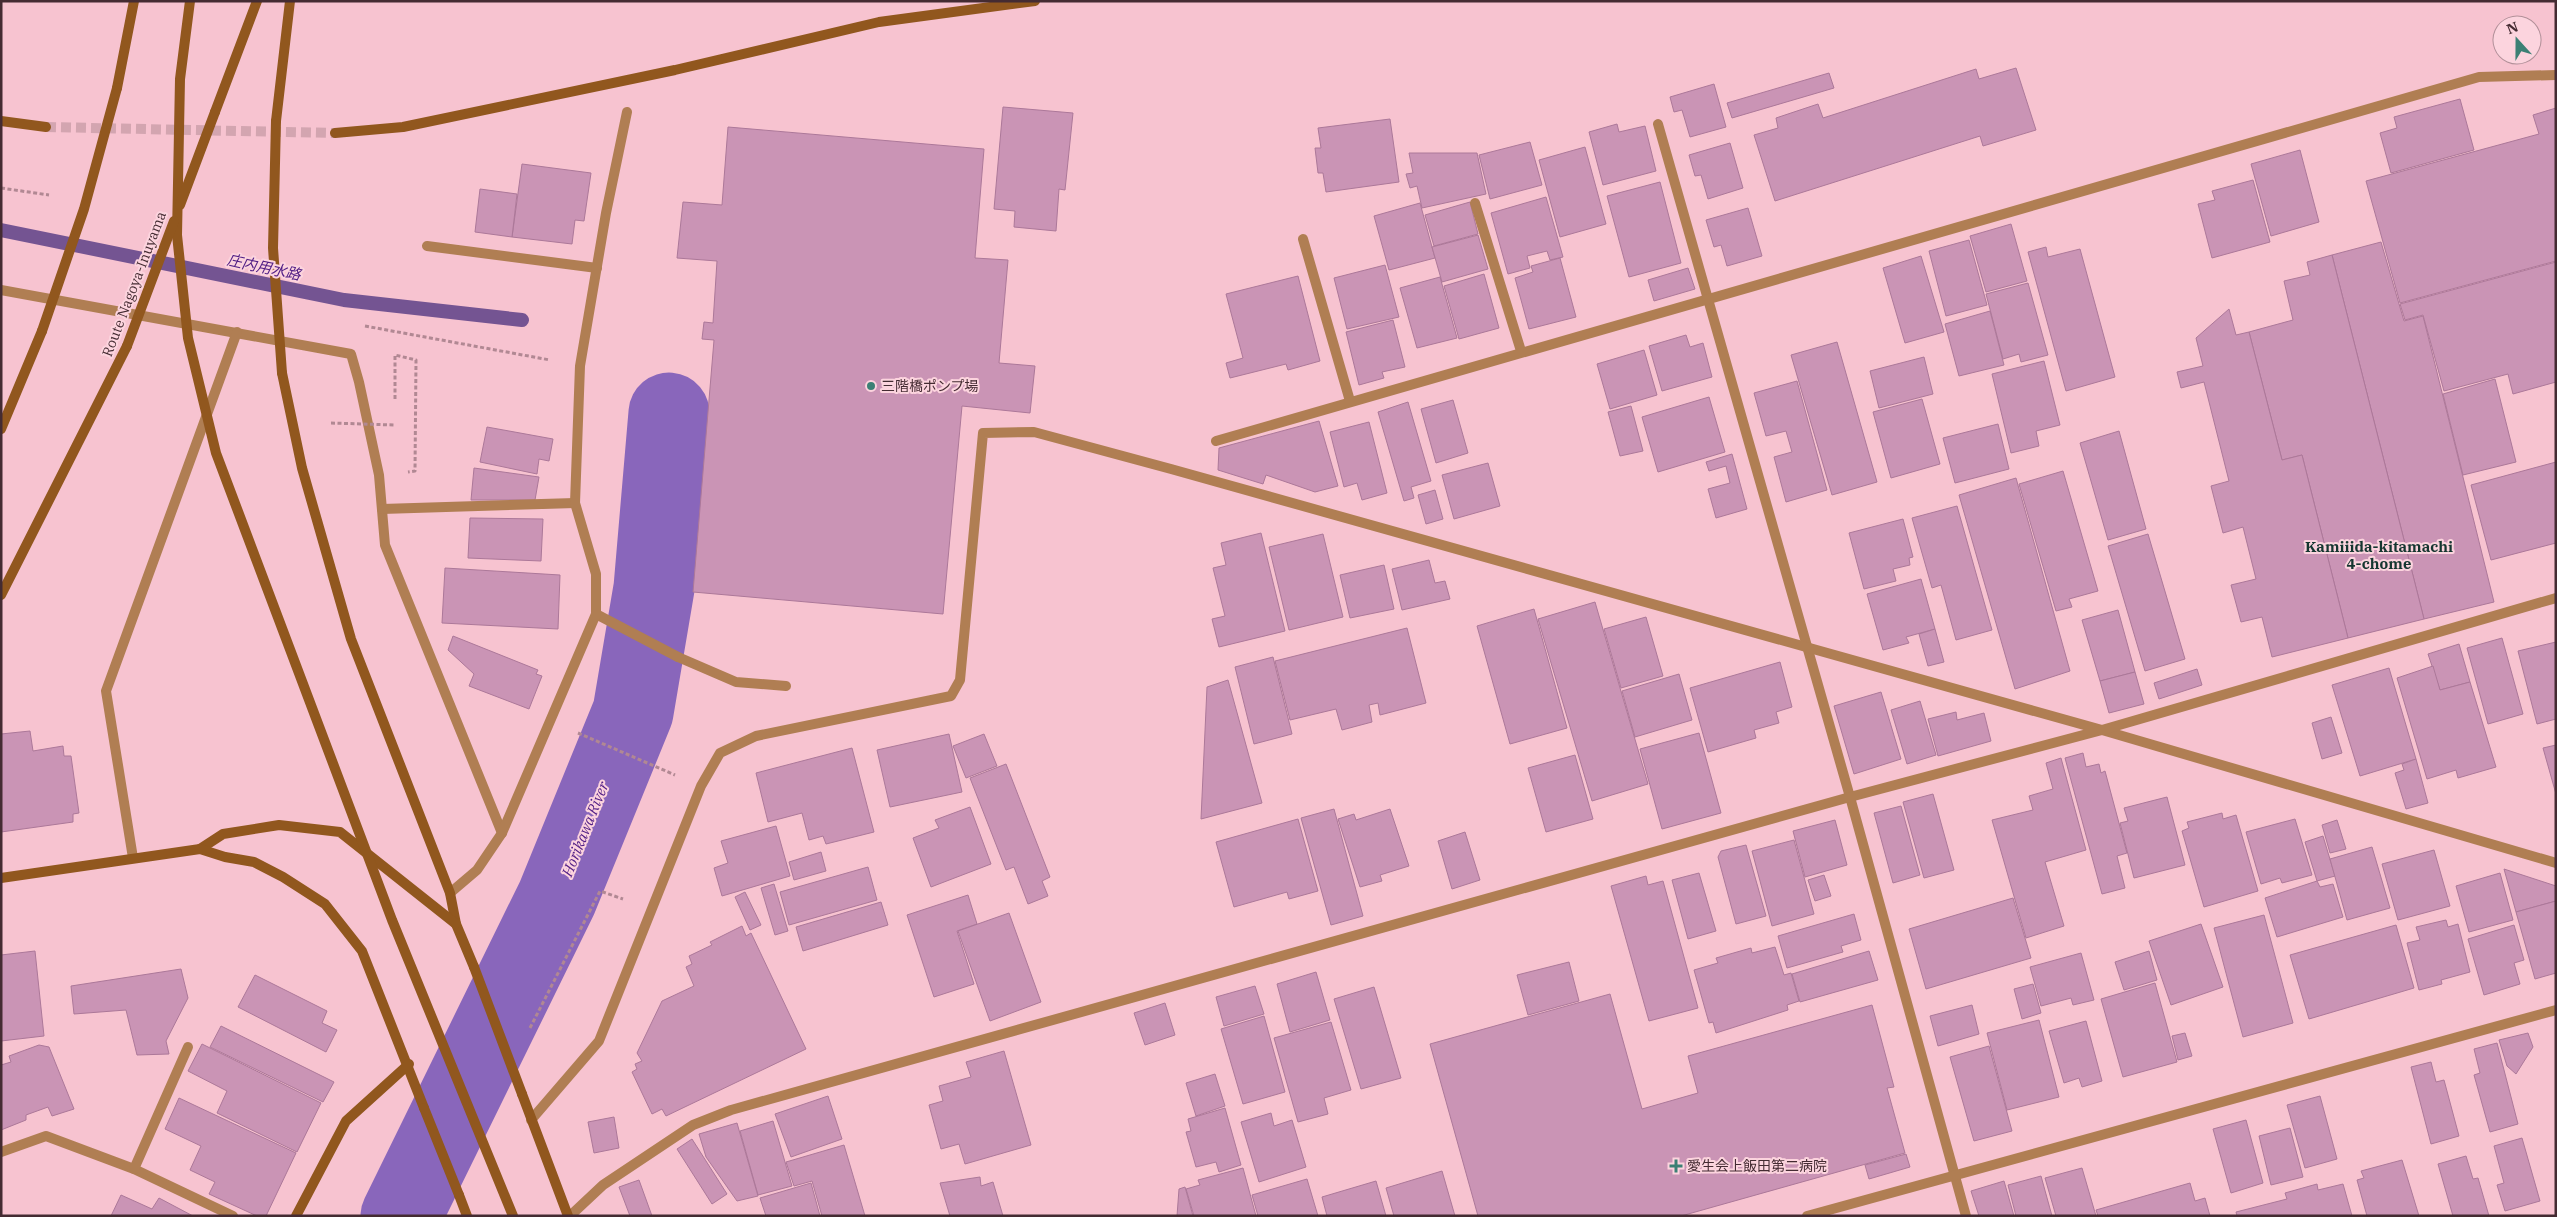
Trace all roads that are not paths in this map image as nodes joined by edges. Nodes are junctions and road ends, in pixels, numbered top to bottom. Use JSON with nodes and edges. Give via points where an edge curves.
{"nodes":[{"id":1,"x":134,"y":1,"type":"edge"},
{"id":2,"x":190,"y":1,"type":"edge"},
{"id":3,"x":257,"y":1,"type":"edge"},
{"id":4,"x":290,"y":1,"type":"edge"},
{"id":5,"x":1035,"y":1,"type":"edge"},
{"id":6,"x":2556,"y":75,"type":"edge"},
{"id":7,"x":626,"y":112,"type":"dead end"},
{"id":8,"x":1,"y":121,"type":"edge"},
{"id":9,"x":1658,"y":124,"type":"dead end"},
{"id":10,"x":46,"y":127,"type":"tunnel mouth"},
{"id":11,"x":335,"y":133,"type":"tunnel mouth"},
{"id":12,"x":1475,"y":203,"type":"dead end"},
{"id":13,"x":1303,"y":239,"type":"dead end"},
{"id":14,"x":427,"y":246,"type":"dead end"},
{"id":15,"x":597,"y":268,"type":"junction"},
{"id":16,"x":1,"y":290,"type":"edge"},
{"id":17,"x":1708,"y":298,"type":"junction"},
{"id":18,"x":237,"y":332,"type":"junction"},
{"id":19,"x":1521,"y":351,"type":"junction"},
{"id":20,"x":1350,"y":401,"type":"junction"},
{"id":21,"x":1,"y":429,"type":"edge"},
{"id":22,"x":1216,"y":441,"type":"dead end"},
{"id":23,"x":575,"y":503,"type":"junction"},
{"id":24,"x":382,"y":509,"type":"junction"},
{"id":25,"x":1,"y":595,"type":"edge"},
{"id":26,"x":2556,"y":598,"type":"edge"},
{"id":27,"x":596,"y":614,"type":"junction"},
{"id":28,"x":1806,"y":648,"type":"junction"},
{"id":29,"x":786,"y":686,"type":"dead end"},
{"id":30,"x":2102,"y":730,"type":"junction"},
{"id":31,"x":1850,"y":797,"type":"junction"},
{"id":32,"x":502,"y":834,"type":"junction"},
{"id":33,"x":200,"y":849,"type":"junction"},
{"id":34,"x":133,"y":858,"type":"junction"},
{"id":35,"x":2556,"y":863,"type":"edge"},
{"id":36,"x":1,"y":878,"type":"edge"},
{"id":37,"x":450,"y":893,"type":"junction"},
{"id":38,"x":456,"y":924,"type":"junction"},
{"id":39,"x":2556,"y":1010,"type":"edge"},
{"id":40,"x":188,"y":1047,"type":"dead end"},
{"id":41,"x":409,"y":1064,"type":"junction"},
{"id":42,"x":532,"y":1120,"type":"junction"},
{"id":43,"x":1,"y":1152,"type":"edge"},
{"id":44,"x":134,"y":1169,"type":"junction"},
{"id":45,"x":1955,"y":1175,"type":"junction"},
{"id":46,"x":233,"y":1216,"type":"edge"},
{"id":47,"x":296,"y":1216,"type":"edge"},
{"id":48,"x":467,"y":1216,"type":"edge"},
{"id":49,"x":513,"y":1216,"type":"edge"},
{"id":50,"x":569,"y":1216,"type":"edge"},
{"id":51,"x":1807,"y":1216,"type":"edge"},
{"id":52,"x":1966,"y":1216,"type":"edge"}],
"edges":[{"from":1,"to":21,"type":"street","bridge":true,"via":[[117,88],[84,209],[42,332]]},
{"from":2,"to":49,"type":"street","bridge":true,"via":[[180,79],[176,235],[188,338],[216,453],[392,920]]},
{"from":3,"to":25,"type":"street","name":"Route Nagoya-Inuyama","bridge":true,"via":[[127,346]]},
{"from":4,"to":37,"type":"street","bridge":true,"via":[[276,121],[273,248],[282,373],[302,468],[352,639]]},
{"from":5,"to":11,"type":"street","via":[[879,22],[675,70],[404,127]]},
{"from":6,"to":17,"type":"street","via":[[2479,77]]},
{"from":7,"to":15,"type":"street"},
{"from":8,"to":10,"type":"street"},
{"from":9,"to":17,"type":"street"},
{"from":12,"to":19,"type":"street"},
{"from":13,"to":20,"type":"street"},
{"from":14,"to":15,"type":"street"},
{"from":15,"to":23,"type":"street","via":[[580,366]]},
{"from":16,"to":18,"type":"street"},
{"from":17,"to":19,"type":"street"},
{"from":17,"to":28,"type":"street"},
{"from":18,"to":24,"type":"street","via":[[351,354],[379,474]]},
{"from":18,"to":34,"type":"street","via":[[106,691]]},
{"from":19,"to":20,"type":"street"},
{"from":20,"to":22,"type":"street"},
{"from":23,"to":24,"type":"street"},
{"from":23,"to":27,"type":"street","via":[[596,574]]},
{"from":24,"to":32,"type":"street","via":[[385,546]]},
{"from":26,"to":30,"type":"street"},
{"from":27,"to":29,"type":"street","via":[[678,657],[736,682]]},
{"from":27,"to":32,"type":"street"},
{"from":28,"to":30,"type":"street"},
{"from":28,"to":31,"type":"street"},
{"from":28,"to":42,"type":"street","via":[[1034,432],[983,434],[960,680],[951,696],[756,736],[720,753],[701,786],[599,1041]]},
{"from":30,"to":31,"type":"street"},
{"from":30,"to":35,"type":"street"},
{"from":31,"to":45,"type":"street"},
{"from":31,"to":50,"type":"street","via":[[731,1110],[693,1125],[603,1185]]},
{"from":32,"to":37,"type":"street","via":[[477,870]]},
{"from":33,"to":34,"type":"street"},
{"from":33,"to":38,"type":"street","via":[[223,834],[279,824],[340,832]]},
{"from":33,"to":41,"type":"street","via":[[254,862],[325,904],[362,951]]},
{"from":34,"to":36,"type":"street"},
{"from":37,"to":38,"type":"street"},
{"from":38,"to":42,"type":"street","bridge":true},
{"from":39,"to":45,"type":"street"},
{"from":40,"to":44,"type":"street"},
{"from":41,"to":47,"type":"street","via":[[346,1121]]},
{"from":41,"to":48,"type":"street","bridge":true},
{"from":42,"to":50,"type":"street"},
{"from":43,"to":44,"type":"street","via":[[46,1136]]},
{"from":44,"to":46,"type":"street"},
{"from":45,"to":51,"type":"street"},
{"from":45,"to":52,"type":"street"}]}
